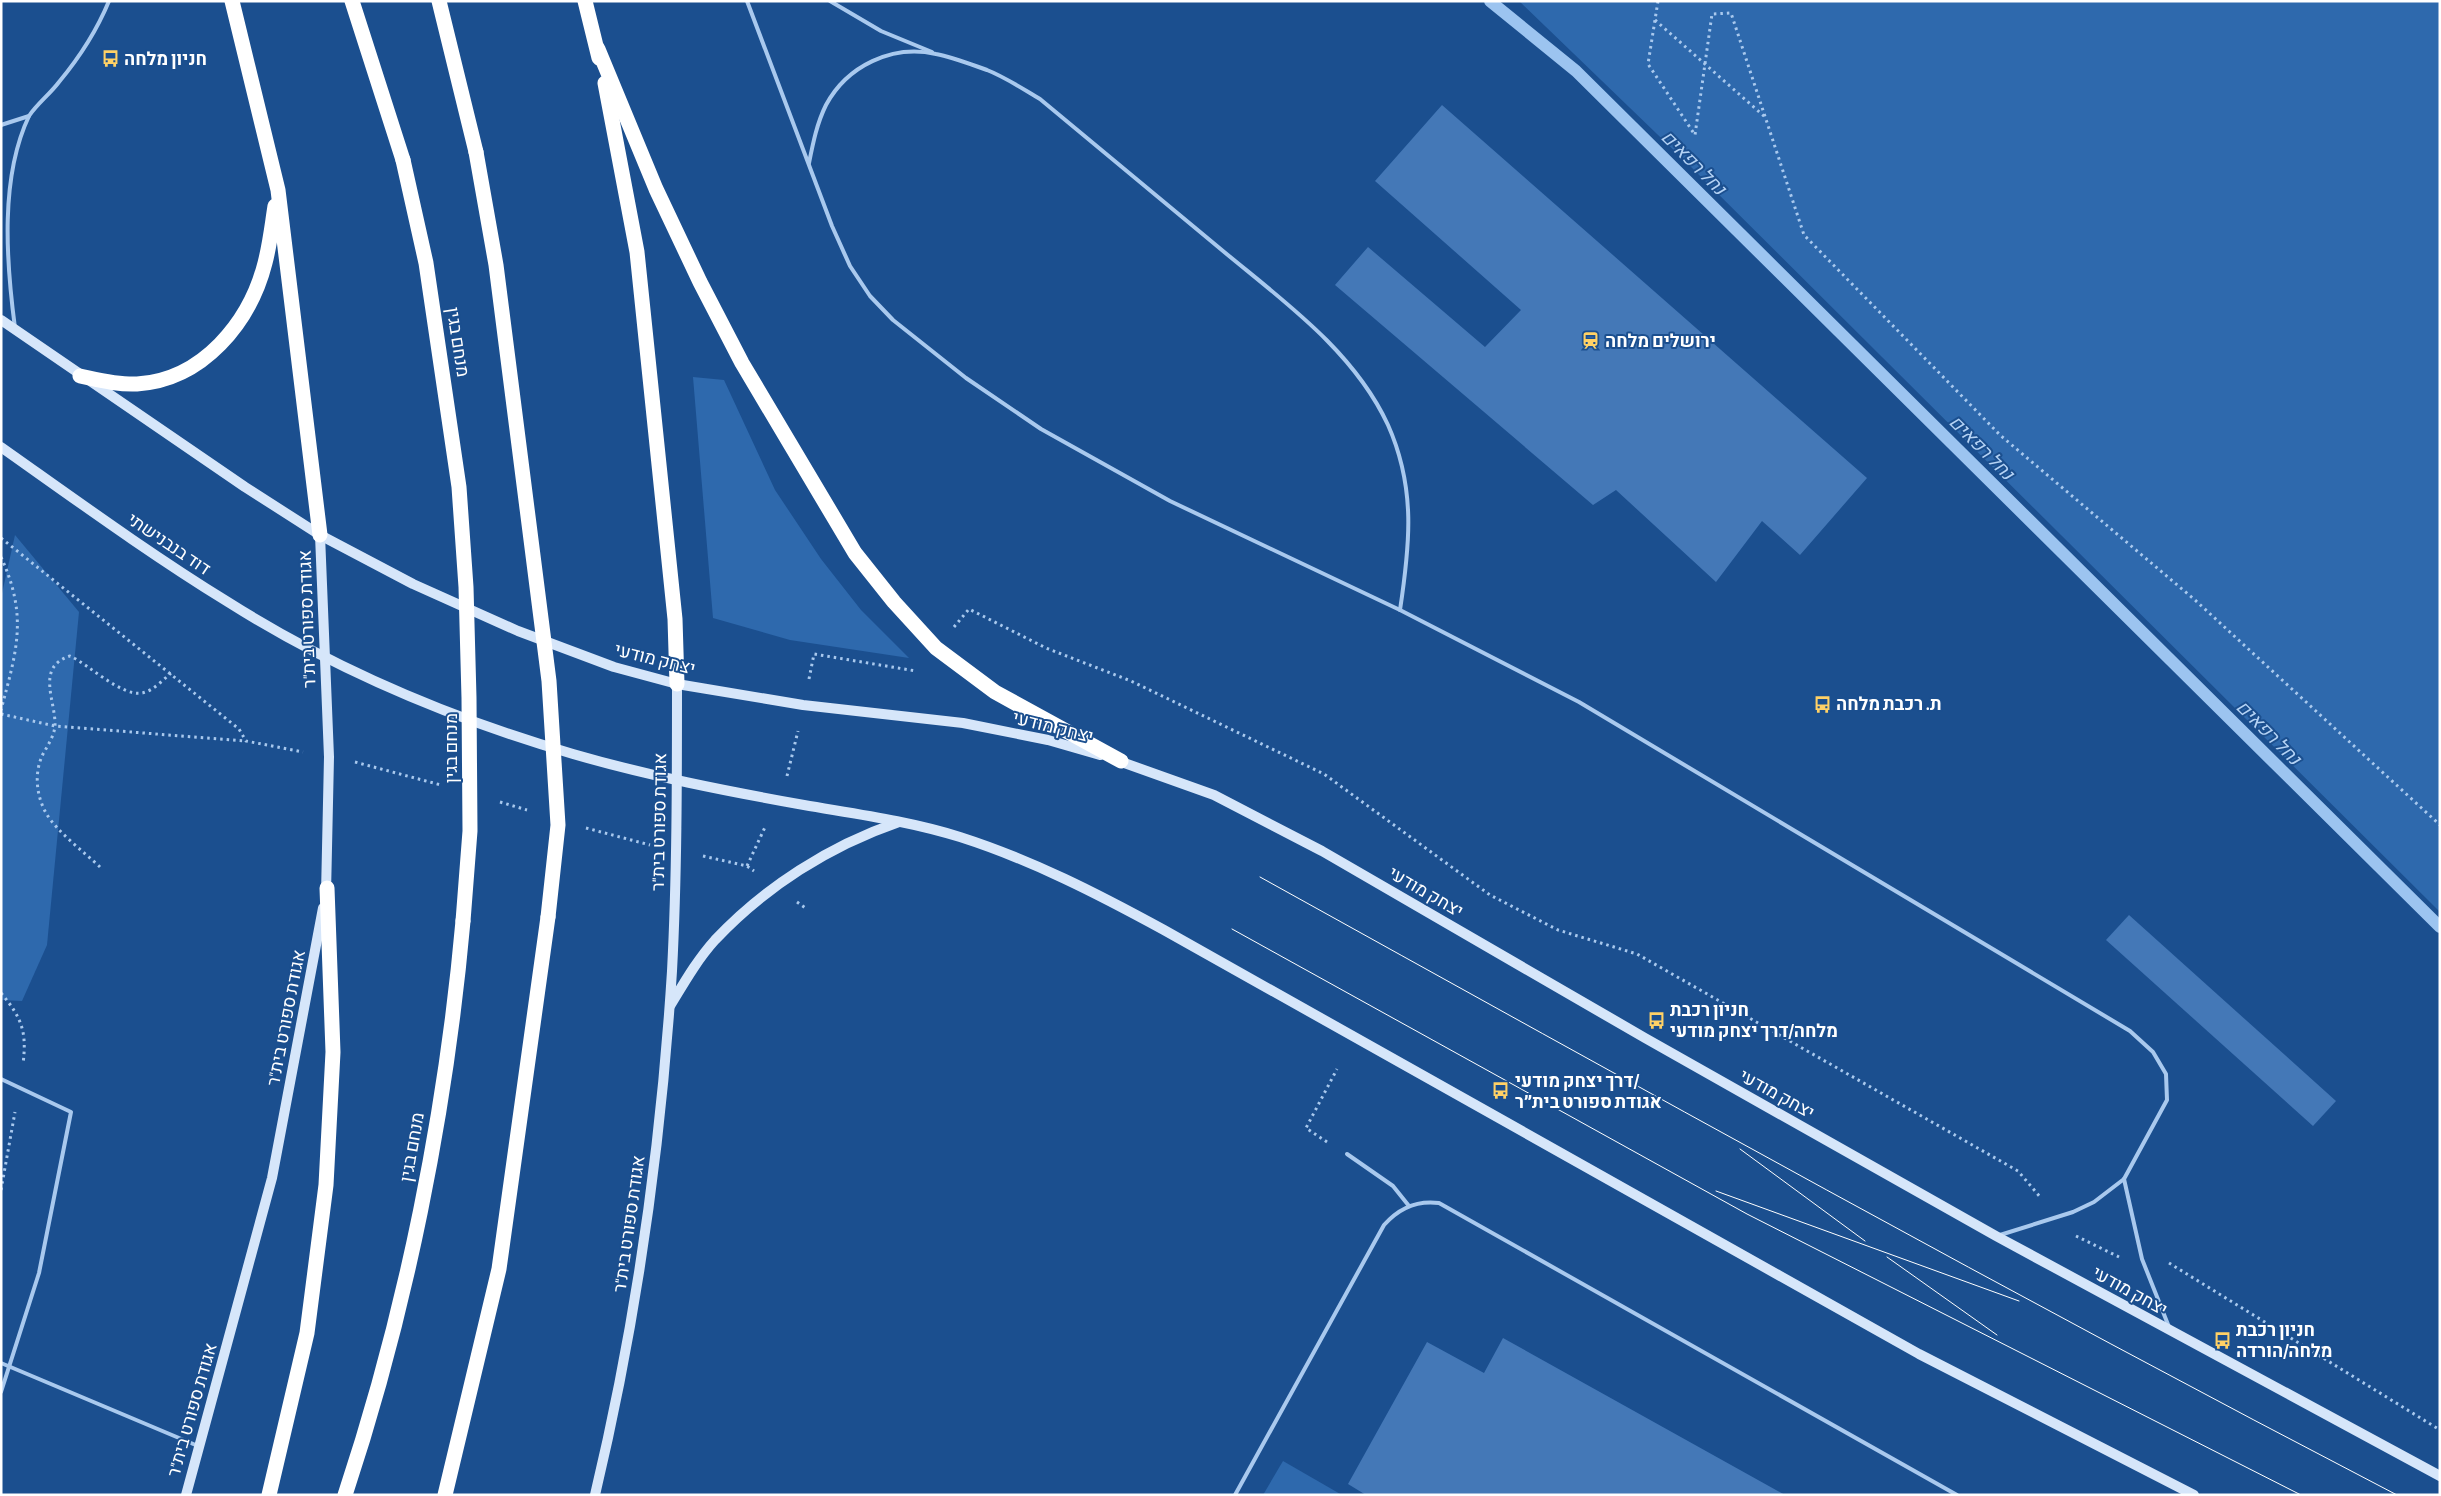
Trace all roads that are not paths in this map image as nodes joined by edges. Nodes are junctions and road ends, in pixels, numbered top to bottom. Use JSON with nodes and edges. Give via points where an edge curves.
{"nodes":[{"id":1,"x":109,"y":1,"type":"edge"},
{"id":2,"x":232,"y":1,"type":"edge"},
{"id":3,"x":352,"y":1,"type":"edge"},
{"id":4,"x":439,"y":1,"type":"edge"},
{"id":5,"x":585,"y":1,"type":"edge"},
{"id":6,"x":747,"y":1,"type":"edge"},
{"id":7,"x":830,"y":1,"type":"edge"},
{"id":8,"x":598,"y":48,"type":"junction"},
{"id":9,"x":934,"y":53,"type":"junction"},
{"id":10,"x":29,"y":116,"type":"junction"},
{"id":11,"x":1,"y":125,"type":"edge"},
{"id":12,"x":808,"y":164,"type":"junction"},
{"id":13,"x":278,"y":190,"type":"junction"},
{"id":14,"x":1,"y":320,"type":"edge"},
{"id":15,"x":15,"y":330,"type":"junction"},
{"id":16,"x":80,"y":376,"type":"junction"},
{"id":17,"x":1,"y":447,"type":"edge"},
{"id":18,"x":320,"y":535,"type":"junction"},
{"id":19,"x":1400,"y":610,"type":"junction"},
{"id":20,"x":326,"y":656,"type":"junction"},
{"id":21,"x":677,"y":684,"type":"junction"},
{"id":22,"x":1121,"y":761,"type":"junction"},
{"id":23,"x":677,"y":781,"type":"junction"},
{"id":24,"x":900,"y":822,"type":"junction"},
{"id":25,"x":327,"y":888,"type":"junction"},
{"id":26,"x":669,"y":1009,"type":"junction"},
{"id":27,"x":1,"y":1079,"type":"edge"},
{"id":28,"x":1347,"y":1154,"type":"road end"},
{"id":29,"x":2124,"y":1179,"type":"junction"},
{"id":30,"x":1409,"y":1206,"type":"junction"},
{"id":31,"x":1996,"y":1236,"type":"junction"},
{"id":32,"x":2171,"y":1332,"type":"junction"},
{"id":33,"x":1,"y":1363,"type":"edge"},
{"id":34,"x":11,"y":1366,"type":"junction"},
{"id":35,"x":1,"y":1392,"type":"edge"},
{"id":36,"x":200,"y":1447,"type":"junction"},
{"id":37,"x":2440,"y":1476,"type":"edge"},
{"id":38,"x":186,"y":1495,"type":"edge"},
{"id":39,"x":268,"y":1495,"type":"edge"},
{"id":40,"x":344,"y":1495,"type":"edge"},
{"id":41,"x":445,"y":1495,"type":"edge"},
{"id":42,"x":595,"y":1495,"type":"edge"},
{"id":43,"x":1235,"y":1495,"type":"edge"},
{"id":44,"x":1957,"y":1495,"type":"edge"},
{"id":45,"x":2194,"y":1495,"type":"edge"}],
"edges":[{"from":1,"to":10,"type":"lane","via":[[78,57]]},
{"from":2,"to":13,"type":"highway"},
{"from":3,"to":40,"type":"highway","name":"מנחם בגין","bridge":true,"via":[[403,160],[426,263],[459,487],[469,698],[470,831],[456,1001],[425,1181],[384,1364]]},
{"from":4,"to":41,"type":"highway","bridge":true,"via":[[476,152],[496,265],[549,681],[558,825],[499,1269]]},
{"from":5,"to":8,"type":"highway"},
{"from":6,"to":12,"type":"lane"},
{"from":7,"to":9,"type":"lane","via":[[881,31]]},
{"from":8,"to":21,"type":"highway","via":[[637,252],[674,609]]},
{"from":8,"to":22,"type":"highway","via":[[656,188],[700,282],[742,363],[855,553],[936,648],[995,692]]},
{"from":9,"to":12,"type":"lane","via":[[894,53],[868,62],[845,79],[826,104]]},
{"from":9,"to":19,"type":"lane","via":[[988,70],[1040,99],[1317,330],[1361,381],[1388,425],[1403,472],[1410,518]]},
{"from":10,"to":11,"type":"lane"},
{"from":10,"to":15,"type":"lane","via":[[12,148],[4,204],[3,230]]},
{"from":12,"to":19,"type":"lane","via":[[850,266],[870,296],[918,342],[1041,430],[1170,501]]},
{"from":13,"to":16,"type":"highway","via":[[265,263],[253,297],[238,324],[219,346],[204,359],[161,380],[129,384]]},
{"from":13,"to":18,"type":"highway"},
{"from":14,"to":15,"type":"main road"},
{"from":15,"to":16,"type":"main road"},
{"from":16,"to":18,"type":"main road"},
{"from":17,"to":20,"type":"main road","name":"דוד בנבנישתי","via":[[135,542],[231,604]]},
{"from":18,"to":20,"type":"main road","name":"אגודת ספורט בית\"ר"},
{"from":18,"to":21,"type":"main road","name":"יצחק מודעי","via":[[413,584],[518,631],[614,667]]},
{"from":19,"to":29,"type":"lane","via":[[1579,702],[2130,1031],[2153,1052],[2166,1074],[2167,1100]]},
{"from":20,"to":23,"type":"main road","via":[[472,721],[570,754]]},
{"from":20,"to":25,"type":"main road","name":"אגודת ספורט בית\"ר","via":[[329,757]]},
{"from":21,"to":22,"type":"main road","name":"יצחק מודעי","via":[[803,705],[963,723],[1048,740]]},
{"from":21,"to":23,"type":"main road","name":"אגודת ספורט בית\"ר"},
{"from":22,"to":31,"type":"main road","name":"יצחק מודעי","via":[[1214,796],[1322,851]]},
{"from":23,"to":24,"type":"main road"},
{"from":23,"to":26,"type":"main road","name":"אגודת ספורט בית\"ר"},
{"from":24,"to":26,"type":"main road","via":[[868,833],[799,869],[742,914],[689,974]]},
{"from":24,"to":45,"type":"main road","via":[[958,836],[1015,856],[1116,904],[1919,1354]]},
{"from":25,"to":36,"type":"main road","name":"אגודת ספורט בית\"ר","via":[[272,1178]]},
{"from":25,"to":39,"type":"highway","via":[[333,1052],[326,1185],[307,1333]]},
{"from":26,"to":42,"type":"main road","name":"אגודת ספורט בית\"ר","via":[[659,1132],[633,1314]]},
{"from":27,"to":34,"type":"lane","via":[[71,1112],[39,1273]]},
{"from":28,"to":30,"type":"lane","via":[[1393,1186]]},
{"from":29,"to":31,"type":"lane","via":[[2094,1202],[2073,1212]]},
{"from":29,"to":32,"type":"lane","via":[[2142,1259]]},
{"from":30,"to":43,"type":"lane","via":[[1396,1212],[1384,1225]]},
{"from":30,"to":44,"type":"lane","via":[[1425,1201],[1438,1203]]},
{"from":31,"to":32,"type":"main road","name":"יצחק מודעי"},
{"from":32,"to":37,"type":"main road","name":"יצחק מודעי"},
{"from":33,"to":34,"type":"lane"},
{"from":34,"to":35,"type":"lane"},
{"from":34,"to":36,"type":"lane"},
{"from":36,"to":38,"type":"main road","name":"אגודת ספורט בית\"ר"}]}
